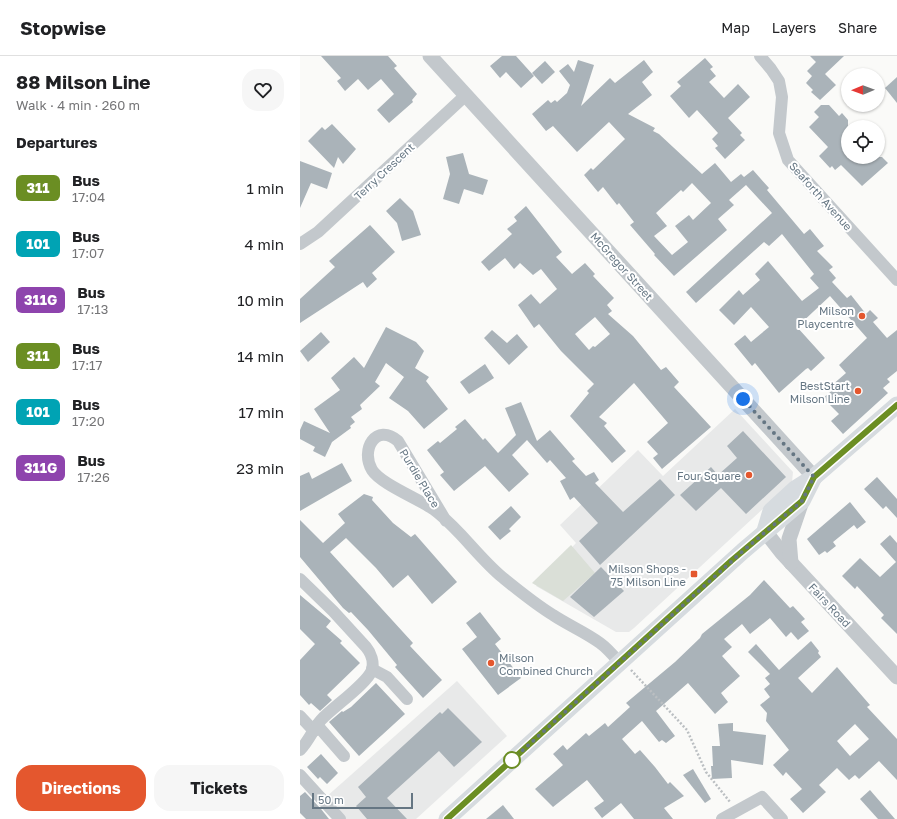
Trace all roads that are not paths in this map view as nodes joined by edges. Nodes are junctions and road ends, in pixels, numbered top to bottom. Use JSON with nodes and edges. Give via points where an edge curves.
{"nodes":[{"id":1,"x":430,"y":56,"type":"edge"},
{"id":2,"x":760,"y":56,"type":"edge"},
{"id":3,"x":466,"y":95,"type":"junction"},
{"id":4,"x":300,"y":244,"type":"edge"},
{"id":5,"x":897,"y":280,"type":"edge"},
{"id":6,"x":897,"y":405,"type":"edge"},
{"id":7,"x":814,"y":477,"type":"junction"},
{"id":8,"x":802,"y":501,"type":"junction"},
{"id":9,"x":446,"y":520,"type":"junction"},
{"id":10,"x":765,"y":531,"type":"junction"},
{"id":11,"x":791,"y":563,"type":"junction"},
{"id":12,"x":300,"y":579,"type":"edge"},
{"id":13,"x":619,"y":662,"type":"junction"},
{"id":14,"x":372,"y":669,"type":"junction"},
{"id":15,"x":897,"y":677,"type":"edge"},
{"id":16,"x":406,"y":699,"type":"dead end"},
{"id":17,"x":300,"y":716,"type":"edge"},
{"id":18,"x":315,"y":728,"type":"junction"},
{"id":19,"x":300,"y":750,"type":"edge"},
{"id":20,"x":344,"y":756,"type":"dead end"},
{"id":21,"x":300,"y":775,"type":"edge"},
{"id":22,"x":340,"y":819,"type":"edge"},
{"id":23,"x":447,"y":819,"type":"edge"},
{"id":24,"x":722,"y":819,"type":"edge"},
{"id":25,"x":782,"y":819,"type":"edge"}],
"edges":[{"from":1,"to":3,"type":"street","name":"McGregor Street"},
{"from":2,"to":5,"type":"street","name":"Seaforth Avenue","via":[[779,82],[782,97],[780,133],[788,160]]},
{"from":3,"to":4,"type":"street","name":"Terry Crescent","via":[[318,232]]},
{"from":3,"to":7,"type":"street","name":"McGregor Street"},
{"from":6,"to":7,"type":"main road"},
{"from":7,"to":8,"type":"main road"},
{"from":7,"to":10,"type":"main road","via":[[795,489],[771,511]]},
{"from":8,"to":10,"type":"main road"},
{"from":8,"to":11,"type":"street","via":[[789,539]]},
{"from":9,"to":9,"type":"street","name":"Purdie Place","via":[[375,474],[368,455],[376,437],[388,435],[398,441]]},
{"from":9,"to":13,"type":"street","name":"Purdie Place","via":[[501,576],[554,616],[600,643]]},
{"from":10,"to":11,"type":"street","name":"Fairs Road"},
{"from":10,"to":13,"type":"main road"},
{"from":11,"to":15,"type":"street","name":"Fairs Road"},
{"from":12,"to":14,"type":"street","via":[[370,652]]},
{"from":13,"to":23,"type":"main road"},
{"from":14,"to":16,"type":"street","via":[[387,677]]},
{"from":14,"to":18,"type":"street","via":[[367,678]]},
{"from":17,"to":18,"type":"street"},
{"from":18,"to":19,"type":"street"},
{"from":18,"to":20,"type":"street"},
{"from":21,"to":22,"type":"street"},
{"from":24,"to":25,"type":"street","via":[[762,797]]}]}
